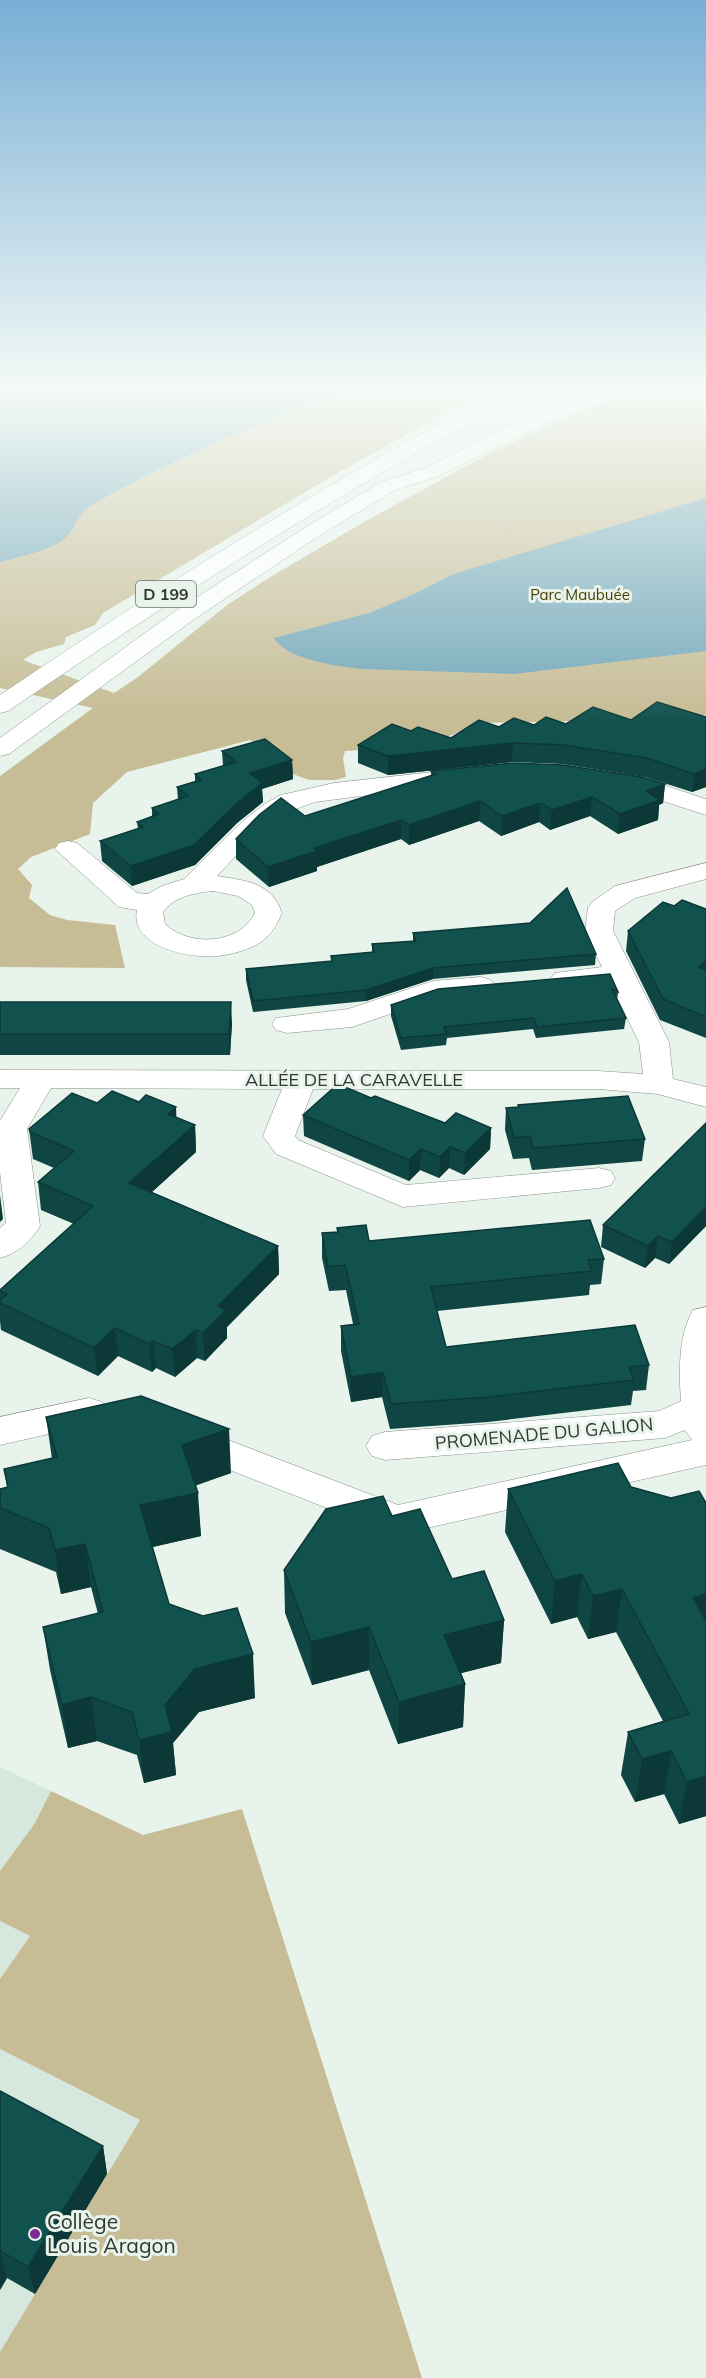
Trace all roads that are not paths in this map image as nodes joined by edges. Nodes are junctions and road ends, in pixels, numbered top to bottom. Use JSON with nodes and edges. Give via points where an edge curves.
{"nodes":[{"id":1,"x":317,"y":501,"type":"edge"},
{"id":2,"x":363,"y":501,"type":"edge"},
{"id":3,"x":2,"y":705,"type":"edge"},
{"id":4,"x":0,"y":749,"type":"edge"},
{"id":5,"x":478,"y":776,"type":"edge"},
{"id":6,"x":598,"y":780,"type":"edge"},
{"id":7,"x":704,"y":804,"type":"edge"},
{"id":8,"x":68,"y":849,"type":"dead end"},
{"id":9,"x":706,"y":871,"type":"edge"},
{"id":10,"x":194,"y":884,"type":"junction"},
{"id":11,"x":156,"y":903,"type":"junction"},
{"id":12,"x":619,"y":974,"type":"junction"},
{"id":13,"x":537,"y":981,"type":"edge"},
{"id":14,"x":502,"y":984,"type":"edge"},
{"id":15,"x":287,"y":1024,"type":"dead end"},
{"id":16,"x":0,"y":1079,"type":"edge"},
{"id":17,"x":40,"y":1079,"type":"junction"},
{"id":18,"x":301,"y":1080,"type":"junction"},
{"id":19,"x":658,"y":1085,"type":"junction"},
{"id":20,"x":706,"y":1097,"type":"edge"},
{"id":21,"x":599,"y":1178,"type":"dead end"},
{"id":22,"x":0,"y":1247,"type":"edge"},
{"id":23,"x":706,"y":1320,"type":"edge"},
{"id":24,"x":120,"y":1412,"type":"edge"},
{"id":25,"x":704,"y":1419,"type":"edge"},
{"id":26,"x":161,"y":1428,"type":"edge"},
{"id":27,"x":0,"y":1431,"type":"edge"},
{"id":28,"x":386,"y":1446,"type":"dead end"},
{"id":29,"x":706,"y":1451,"type":"edge"}],
"edges":[{"from":1,"to":3,"type":"main road","number":"D 199","via":[[166,594]]},
{"from":2,"to":4,"type":"main road","number":"D 199","via":[[203,603]]},
{"from":5,"to":10,"type":"main road","via":[[330,791],[276,807]]},
{"from":6,"to":7,"type":"main road","via":[[645,787]]},
{"from":8,"to":11,"type":"main road","via":[[129,901]]},
{"from":9,"to":12,"type":"main road","via":[[626,892],[602,908],[599,931]]},
{"from":10,"to":11,"type":"main road","via":[[165,894]]},
{"from":10,"to":11,"type":"main road","via":[[232,884],[249,889],[268,906],[264,928],[236,944],[180,945],[166,939],[150,922],[150,912]]},
{"from":12,"to":13,"type":"main road"},
{"from":12,"to":19,"type":"main road","via":[[654,1042]]},
{"from":14,"to":15,"type":"main road","via":[[433,990],[352,1018]]},
{"from":16,"to":17,"type":"main road","name":"ALLÉE DE LA CARAVELLE"},
{"from":17,"to":18,"type":"main road","name":"ALLÉE DE LA CARAVELLE"},
{"from":17,"to":22,"type":"main road","via":[[10,1129],[23,1226]]},
{"from":18,"to":19,"type":"main road","name":"ALLÉE DE LA CARAVELLE","via":[[598,1080]]},
{"from":18,"to":21,"type":"main road","via":[[279,1136],[287,1147],[403,1196]]},
{"from":19,"to":20,"type":"main road","name":"ALLÉE DE LA CARAVELLE"},
{"from":23,"to":25,"type":"main road","via":[[699,1349]]},
{"from":24,"to":27,"type":"main road","via":[[110,1408]]},
{"from":25,"to":28,"type":"main road","name":"PROMENADE DU GALION"},
{"from":26,"to":29,"type":"main road","name":"PROMENADE DU GALION","via":[[396,1520]]}]}
